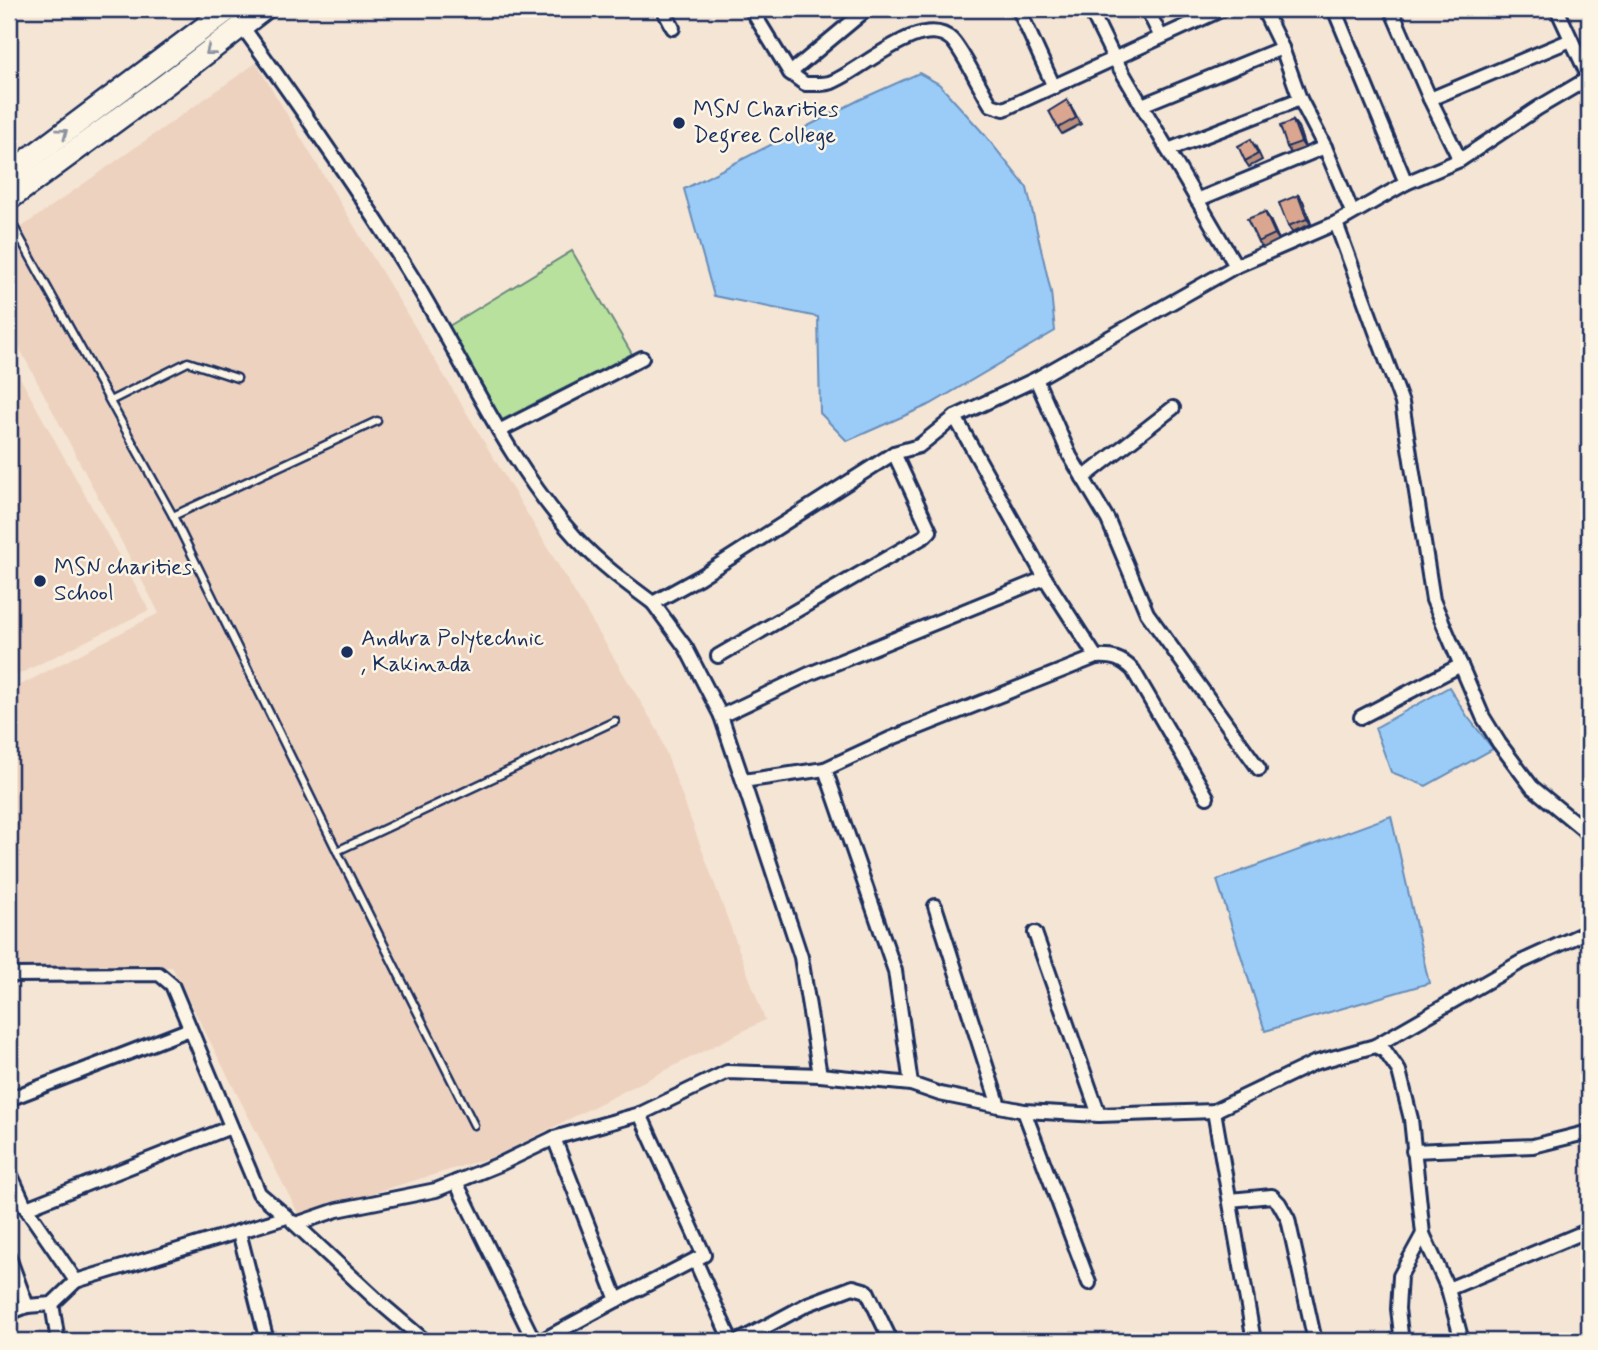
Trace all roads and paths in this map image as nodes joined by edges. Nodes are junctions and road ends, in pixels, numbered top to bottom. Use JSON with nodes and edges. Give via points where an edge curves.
{"nodes":[{"id":1,"x":229,"y":9,"type":"edge"},
{"id":2,"x":264,"y":9,"type":"edge"},
{"id":3,"x":663,"y":9,"type":"edge"},
{"id":4,"x":751,"y":9,"type":"edge"},
{"id":5,"x":867,"y":9,"type":"edge"},
{"id":6,"x":1090,"y":9,"type":"edge"},
{"id":7,"x":1147,"y":9,"type":"edge"},
{"id":8,"x":1223,"y":9,"type":"edge"},
{"id":9,"x":1263,"y":9,"type":"edge"},
{"id":10,"x":1334,"y":9,"type":"edge"},
{"id":11,"x":1393,"y":9,"type":"edge"},
{"id":12,"x":1557,"y":9,"type":"edge"},
{"id":13,"x":1019,"y":10,"type":"edge"},
{"id":14,"x":1209,"y":12,"type":"edge"},
{"id":15,"x":242,"y":26,"type":"junction"},
{"id":16,"x":673,"y":28,"type":"dead end"},
{"id":17,"x":1161,"y":37,"type":"junction"},
{"id":18,"x":1572,"y":40,"type":"junction"},
{"id":19,"x":1282,"y":48,"type":"junction"},
{"id":20,"x":1114,"y":58,"type":"junction"},
{"id":21,"x":790,"y":73,"type":"junction"},
{"id":22,"x":1589,"y":78,"type":"edge"},
{"id":23,"x":1054,"y":87,"type":"junction"},
{"id":24,"x":1300,"y":99,"type":"junction"},
{"id":25,"x":1430,"y":99,"type":"junction"},
{"id":26,"x":1142,"y":105,"type":"junction"},
{"id":27,"x":1325,"y":147,"type":"junction"},
{"id":28,"x":1168,"y":150,"type":"junction"},
{"id":29,"x":1460,"y":160,"type":"junction"},
{"id":30,"x":9,"y":174,"type":"edge"},
{"id":31,"x":1406,"y":183,"type":"junction"},
{"id":32,"x":9,"y":199,"type":"edge"},
{"id":33,"x":1198,"y":200,"type":"junction"},
{"id":34,"x":1352,"y":212,"type":"junction"},
{"id":35,"x":9,"y":218,"type":"edge"},
{"id":36,"x":1336,"y":223,"type":"junction"},
{"id":37,"x":1237,"y":265,"type":"junction"},
{"id":38,"x":642,"y":358,"type":"dead end"},
{"id":39,"x":237,"y":378,"type":"dead end"},
{"id":40,"x":1036,"y":379,"type":"junction"},
{"id":41,"x":110,"y":401,"type":"junction"},
{"id":42,"x":1173,"y":408,"type":"dead end"},
{"id":43,"x":955,"y":417,"type":"junction"},
{"id":44,"x":377,"y":421,"type":"dead end"},
{"id":45,"x":499,"y":431,"type":"junction"},
{"id":46,"x":894,"y":453,"type":"junction"},
{"id":47,"x":1083,"y":478,"type":"junction"},
{"id":48,"x":173,"y":516,"type":"junction"},
{"id":49,"x":1045,"y":578,"type":"junction"},
{"id":50,"x":653,"y":603,"type":"junction"},
{"id":51,"x":718,"y":656,"type":"dead end"},
{"id":52,"x":1096,"y":657,"type":"junction"},
{"id":53,"x":1461,"y":665,"type":"junction"},
{"id":54,"x":721,"y":716,"type":"junction"},
{"id":55,"x":1362,"y":717,"type":"dead end"},
{"id":56,"x":615,"y":721,"type":"dead end"},
{"id":57,"x":825,"y":769,"type":"junction"},
{"id":58,"x":1259,"y":769,"type":"dead end"},
{"id":59,"x":743,"y":781,"type":"junction"},
{"id":60,"x":1207,"y":797,"type":"dead end"},
{"id":61,"x":1589,"y":834,"type":"edge"},
{"id":62,"x":337,"y":851,"type":"junction"},
{"id":63,"x":934,"y":906,"type":"dead end"},
{"id":64,"x":1589,"y":931,"type":"edge"},
{"id":65,"x":1035,"y":933,"type":"dead end"},
{"id":66,"x":9,"y":975,"type":"edge"},
{"id":67,"x":190,"y":1029,"type":"junction"},
{"id":68,"x":1375,"y":1046,"type":"junction"},
{"id":69,"x":820,"y":1074,"type":"junction"},
{"id":70,"x":911,"y":1084,"type":"junction"},
{"id":71,"x":9,"y":1099,"type":"edge"},
{"id":72,"x":999,"y":1106,"type":"junction"},
{"id":73,"x":1024,"y":1111,"type":"junction"},
{"id":74,"x":1214,"y":1111,"type":"junction"},
{"id":75,"x":640,"y":1114,"type":"junction"},
{"id":76,"x":1099,"y":1115,"type":"junction"},
{"id":77,"x":474,"y":1125,"type":"dead end"},
{"id":78,"x":230,"y":1127,"type":"junction"},
{"id":79,"x":1589,"y":1132,"type":"edge"},
{"id":80,"x":554,"y":1138,"type":"junction"},
{"id":81,"x":1413,"y":1151,"type":"junction"},
{"id":82,"x":9,"y":1171,"type":"edge"},
{"id":83,"x":456,"y":1182,"type":"junction"},
{"id":84,"x":1230,"y":1200,"type":"junction"},
{"id":85,"x":26,"y":1208,"type":"junction"},
{"id":86,"x":291,"y":1221,"type":"junction"},
{"id":87,"x":1589,"y":1230,"type":"edge"},
{"id":88,"x":239,"y":1231,"type":"junction"},
{"id":89,"x":1423,"y":1234,"type":"junction"},
{"id":90,"x":9,"y":1257,"type":"edge"},
{"id":91,"x":695,"y":1260,"type":"junction"},
{"id":92,"x":76,"y":1281,"type":"junction"},
{"id":93,"x":1088,"y":1283,"type":"dead end"},
{"id":94,"x":1448,"y":1289,"type":"junction"},
{"id":95,"x":617,"y":1300,"type":"junction"},
{"id":96,"x":51,"y":1304,"type":"junction"},
{"id":97,"x":27,"y":1306,"type":"junction"},
{"id":98,"x":9,"y":1313,"type":"edge"},
{"id":99,"x":58,"y":1341,"type":"edge"},
{"id":100,"x":267,"y":1341,"type":"edge"},
{"id":101,"x":425,"y":1341,"type":"edge"},
{"id":102,"x":534,"y":1341,"type":"edge"},
{"id":103,"x":541,"y":1341,"type":"edge"},
{"id":104,"x":732,"y":1341,"type":"edge"},
{"id":105,"x":739,"y":1341,"type":"edge"},
{"id":106,"x":891,"y":1341,"type":"edge"},
{"id":107,"x":1254,"y":1341,"type":"edge"},
{"id":108,"x":1315,"y":1341,"type":"edge"},
{"id":109,"x":1394,"y":1341,"type":"edge"},
{"id":110,"x":1462,"y":1341,"type":"edge"}],
"edges":[{"from":30,"to":1,"type":"highway","one_way":true},
{"from":2,"to":15,"type":"highway"},
{"from":3,"to":16,"type":"street"},
{"from":4,"to":21,"type":"street"},
{"from":5,"to":21,"type":"street"},
{"from":6,"to":20,"type":"street"},
{"from":7,"to":17,"type":"street"},
{"from":8,"to":14,"type":"street"},
{"from":9,"to":19,"type":"street"},
{"from":10,"to":31,"type":"street"},
{"from":11,"to":25,"type":"street"},
{"from":12,"to":18,"type":"street"},
{"from":13,"to":23,"type":"street"},
{"from":14,"to":17,"type":"street"},
{"from":15,"to":32,"type":"highway","one_way":true},
{"from":15,"to":45,"type":"street","via":[[412,278]]},
{"from":17,"to":20,"type":"street"},
{"from":18,"to":22,"type":"street"},
{"from":18,"to":25,"type":"street"},
{"from":19,"to":24,"type":"street"},
{"from":19,"to":26,"type":"street"},
{"from":20,"to":23,"type":"street"},
{"from":20,"to":26,"type":"street"},
{"from":21,"to":23,"type":"street","via":[[805,84],[831,82],[911,36],[932,32],[952,41],[991,105],[1004,108]]},
{"from":22,"to":29,"type":"street"},
{"from":24,"to":27,"type":"street"},
{"from":24,"to":28,"type":"street"},
{"from":25,"to":29,"type":"street"},
{"from":26,"to":28,"type":"street"},
{"from":27,"to":33,"type":"street"},
{"from":27,"to":34,"type":"street"},
{"from":28,"to":33,"type":"street"},
{"from":29,"to":31,"type":"street"},
{"from":31,"to":34,"type":"street"},
{"from":33,"to":37,"type":"street"},
{"from":34,"to":36,"type":"street"},
{"from":35,"to":41,"type":"lane"},
{"from":36,"to":37,"type":"street"},
{"from":36,"to":53,"type":"street","via":[[1402,403],[1433,600]]},
{"from":37,"to":40,"type":"street"},
{"from":38,"to":45,"type":"street"},
{"from":39,"to":41,"type":"lane","via":[[188,362]]},
{"from":40,"to":43,"type":"street"},
{"from":40,"to":47,"type":"street"},
{"from":41,"to":48,"type":"lane"},
{"from":42,"to":47,"type":"street"},
{"from":43,"to":46,"type":"street","via":[[919,446]]},
{"from":43,"to":49,"type":"street"},
{"from":44,"to":48,"type":"lane"},
{"from":45,"to":50,"type":"street","via":[[577,539]]},
{"from":46,"to":50,"type":"street"},
{"from":46,"to":51,"type":"street","via":[[930,531]]},
{"from":47,"to":58,"type":"street","via":[[1108,520],[1147,613]]},
{"from":48,"to":62,"type":"lane"},
{"from":49,"to":52,"type":"street"},
{"from":49,"to":54,"type":"street","via":[[809,674]]},
{"from":50,"to":54,"type":"street","via":[[686,648]]},
{"from":52,"to":57,"type":"street"},
{"from":52,"to":60,"type":"street","via":[[1113,656],[1133,670]]},
{"from":53,"to":55,"type":"street"},
{"from":53,"to":61,"type":"street","via":[[1483,717],[1532,787]]},
{"from":54,"to":59,"type":"street"},
{"from":56,"to":62,"type":"lane"},
{"from":57,"to":59,"type":"street"},
{"from":57,"to":70,"type":"street","via":[[895,971]]},
{"from":59,"to":69,"type":"street","via":[[801,957]]},
{"from":62,"to":77,"type":"lane"},
{"from":63,"to":72,"type":"street"},
{"from":64,"to":68,"type":"street","via":[[1521,962]]},
{"from":65,"to":76,"type":"street"},
{"from":66,"to":67,"type":"street","via":[[159,974],[172,985]]},
{"from":67,"to":71,"type":"street"},
{"from":67,"to":78,"type":"street"},
{"from":68,"to":74,"type":"street","via":[[1314,1063]]},
{"from":68,"to":81,"type":"street","via":[[1385,1051],[1399,1071],[1411,1119]]},
{"from":69,"to":70,"type":"street"},
{"from":69,"to":75,"type":"street","via":[[727,1072]]},
{"from":70,"to":72,"type":"street"},
{"from":72,"to":73,"type":"street"},
{"from":73,"to":76,"type":"street"},
{"from":73,"to":93,"type":"street"},
{"from":74,"to":76,"type":"street"},
{"from":74,"to":84,"type":"street"},
{"from":75,"to":80,"type":"street"},
{"from":75,"to":91,"type":"street","via":[[704,1255]]},
{"from":78,"to":85,"type":"street"},
{"from":78,"to":86,"type":"street","via":[[259,1193]]},
{"from":79,"to":81,"type":"street","via":[[1532,1146]]},
{"from":80,"to":83,"type":"street"},
{"from":80,"to":95,"type":"street"},
{"from":81,"to":89,"type":"street"},
{"from":82,"to":85,"type":"street"},
{"from":83,"to":86,"type":"street"},
{"from":83,"to":102,"type":"street"},
{"from":84,"to":107,"type":"street"},
{"from":84,"to":108,"type":"street","via":[[1272,1196],[1279,1203],[1288,1219]]},
{"from":85,"to":92,"type":"street"},
{"from":86,"to":88,"type":"street"},
{"from":86,"to":101,"type":"street"},
{"from":87,"to":94,"type":"street"},
{"from":88,"to":92,"type":"street"},
{"from":88,"to":100,"type":"street"},
{"from":89,"to":94,"type":"street"},
{"from":89,"to":109,"type":"street","via":[[1400,1276],[1401,1334]]},
{"from":90,"to":97,"type":"street"},
{"from":91,"to":95,"type":"street"},
{"from":91,"to":104,"type":"street"},
{"from":92,"to":96,"type":"street"},
{"from":94,"to":110,"type":"street"},
{"from":95,"to":103,"type":"street"},
{"from":96,"to":97,"type":"street"},
{"from":96,"to":99,"type":"street"},
{"from":97,"to":98,"type":"street"},
{"from":105,"to":106,"type":"street","via":[[808,1304],[853,1287],[867,1291]]}]}
